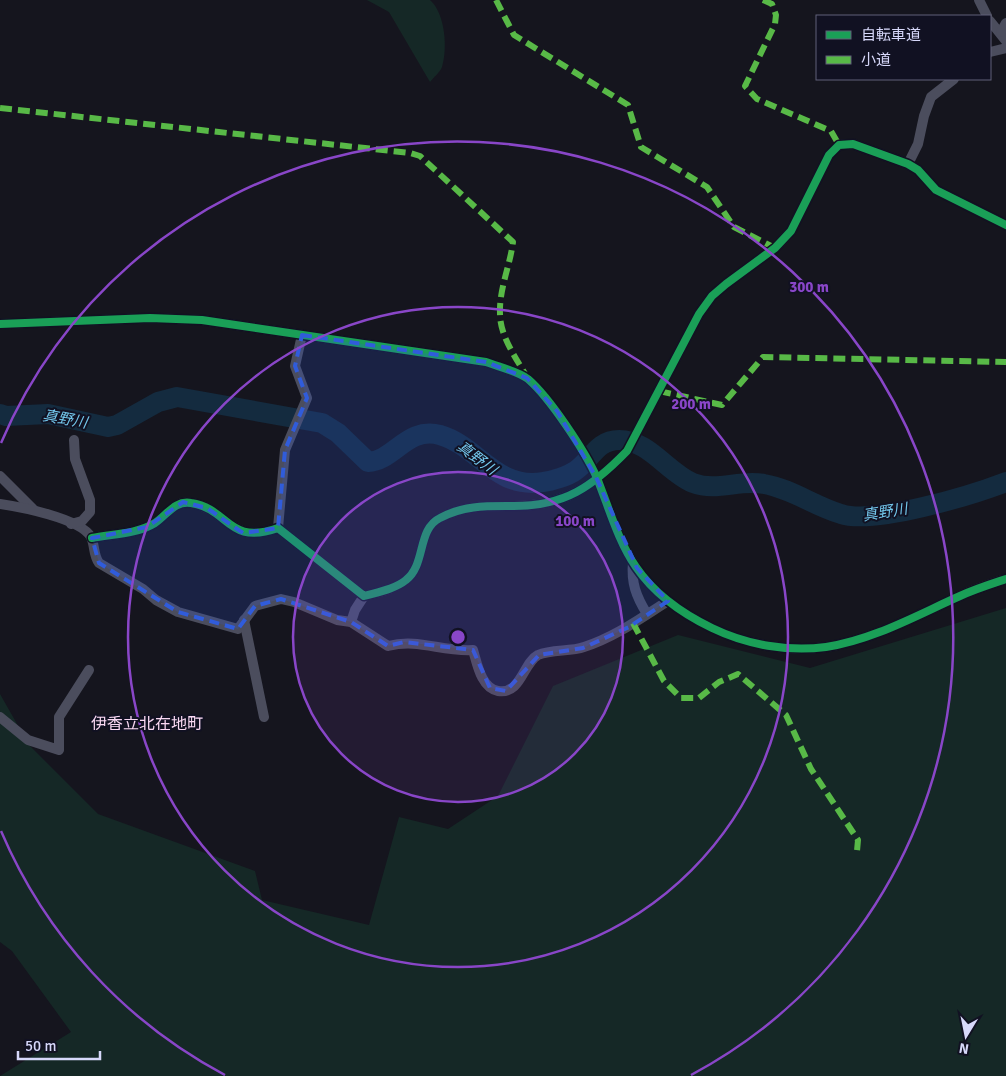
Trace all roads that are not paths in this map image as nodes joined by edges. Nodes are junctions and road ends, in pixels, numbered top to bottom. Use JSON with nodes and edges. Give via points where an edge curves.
{"nodes":[{"id":1,"x":979,"y":0,"type":"edge"},
{"id":2,"x":986,"y":15,"type":"edge"},
{"id":3,"x":991,"y":22,"type":"edge"},
{"id":4,"x":1004,"y":32,"type":"edge"},
{"id":5,"x":1006,"y":48,"type":"edge"},
{"id":6,"x":991,"y":52,"type":"edge"},
{"id":7,"x":953,"y":80,"type":"edge"},
{"id":8,"x":908,"y":164,"type":"junction"},
{"id":9,"x":1006,"y":225,"type":"edge"},
{"id":10,"x":0,"y":324,"type":"edge"},
{"id":11,"x":302,"y":335,"type":"junction"},
{"id":12,"x":74,"y":440,"type":"dead end"},
{"id":13,"x":0,"y":476,"type":"edge"},
{"id":14,"x":596,"y":477,"type":"junction"},
{"id":15,"x":0,"y":504,"type":"edge"},
{"id":16,"x":33,"y":509,"type":"junction"},
{"id":17,"x":72,"y":524,"type":"junction"},
{"id":18,"x":278,"y":528,"type":"junction"},
{"id":19,"x":92,"y":538,"type":"junction"},
{"id":20,"x":633,"y":562,"type":"junction"},
{"id":21,"x":1006,"y":578,"type":"edge"},
{"id":22,"x":364,"y":596,"type":"junction"},
{"id":23,"x":668,"y":601,"type":"junction"},
{"id":24,"x":647,"y":614,"type":"junction"},
{"id":25,"x":244,"y":620,"type":"junction"},
{"id":26,"x":351,"y":622,"type":"junction"},
{"id":27,"x":89,"y":670,"type":"dead end"},
{"id":28,"x":0,"y":717,"type":"edge"},
{"id":29,"x":264,"y":717,"type":"dead end"}],
"edges":[{"from":1,"to":2,"type":"street"},
{"from":3,"to":4,"type":"street"},
{"from":5,"to":6,"type":"street"},
{"from":7,"to":8,"type":"street","via":[[931,97],[918,144]]},
{"from":8,"to":9,"type":"street","via":[[936,190]]},
{"from":8,"to":14,"type":"street","via":[[853,144],[839,145],[829,155],[791,230],[775,248],[712,296],[699,314],[627,451]]},
{"from":10,"to":11,"type":"street","via":[[150,318],[202,320]]},
{"from":11,"to":14,"type":"street","via":[[486,362],[527,378],[557,411]]},
{"from":11,"to":18,"type":"street","via":[[295,366],[307,398],[285,450]]},
{"from":12,"to":17,"type":"street","via":[[75,459],[90,500],[90,512]]},
{"from":13,"to":16,"type":"street"},
{"from":14,"to":20,"type":"street"},
{"from":14,"to":22,"type":"street","via":[[573,495],[556,502],[472,506],[440,517],[428,531],[416,566],[407,580]]},
{"from":15,"to":16,"type":"street"},
{"from":16,"to":17,"type":"street"},
{"from":17,"to":19,"type":"street"},
{"from":18,"to":19,"type":"street","via":[[254,534],[243,533],[207,508],[183,502],[147,527]]},
{"from":18,"to":22,"type":"street"},
{"from":19,"to":25,"type":"street","via":[[99,563],[178,612],[238,629]]},
{"from":20,"to":23,"type":"street"},
{"from":20,"to":24,"type":"street","via":[[631,579],[635,594]]},
{"from":21,"to":23,"type":"street","via":[[855,640],[825,647],[759,644],[731,637],[695,620]]},
{"from":22,"to":26,"type":"street"},
{"from":23,"to":24,"type":"street"},
{"from":24,"to":26,"type":"street","via":[[629,627],[583,648],[538,655],[506,691],[490,688],[472,650],[404,642],[388,646]]},
{"from":25,"to":26,"type":"street","via":[[255,606],[281,599]]},
{"from":25,"to":29,"type":"street"},
{"from":27,"to":28,"type":"street","via":[[59,717],[59,750],[28,740]]}]}
